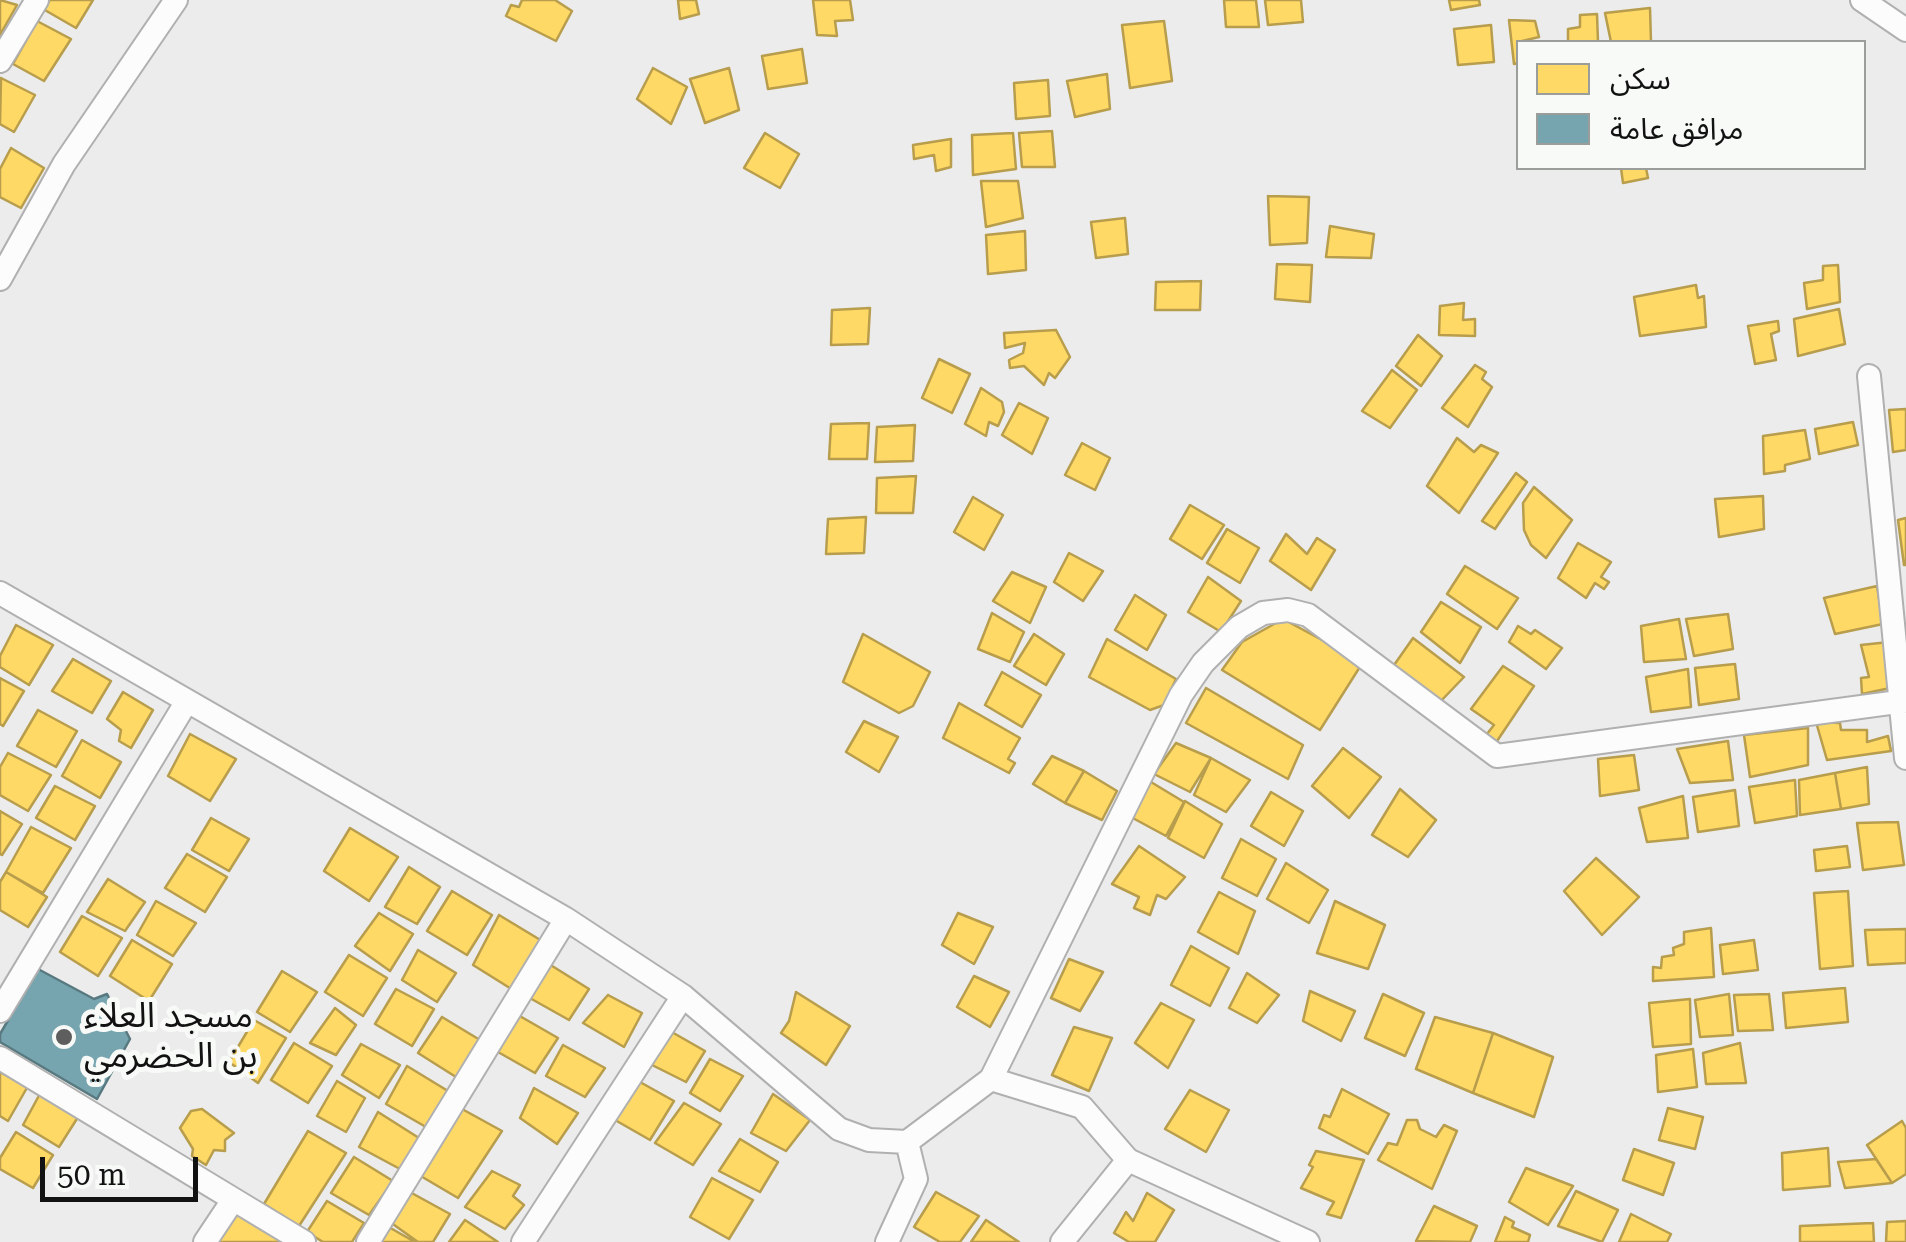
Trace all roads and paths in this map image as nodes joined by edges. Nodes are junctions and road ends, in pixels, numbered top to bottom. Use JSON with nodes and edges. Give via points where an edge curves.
{"nodes":[{"id":1,"x":37,"y":0,"type":"edge"},
{"id":2,"x":176,"y":0,"type":"edge"},
{"id":3,"x":1862,"y":0,"type":"edge"},
{"id":4,"x":1906,"y":30,"type":"edge"},
{"id":5,"x":0,"y":61,"type":"edge"},
{"id":6,"x":0,"y":279,"type":"edge"},
{"id":7,"x":1870,"y":376,"type":"dead end"},
{"id":8,"x":0,"y":593,"type":"edge"},
{"id":9,"x":187,"y":701,"type":"junction"},
{"id":10,"x":1904,"y":701,"type":"edge"},
{"id":11,"x":1906,"y":758,"type":"edge"},
{"id":12,"x":566,"y":919,"type":"junction"},
{"id":13,"x":683,"y":996,"type":"junction"},
{"id":14,"x":0,"y":1010,"type":"edge"},
{"id":15,"x":0,"y":1058,"type":"edge"},
{"id":16,"x":991,"y":1079,"type":"junction"},
{"id":17,"x":907,"y":1142,"type":"junction"},
{"id":18,"x":1128,"y":1160,"type":"junction"},
{"id":19,"x":233,"y":1200,"type":"junction"},
{"id":20,"x":206,"y":1242,"type":"edge"},
{"id":21,"x":304,"y":1242,"type":"edge"},
{"id":22,"x":368,"y":1242,"type":"edge"},
{"id":23,"x":523,"y":1242,"type":"edge"},
{"id":24,"x":888,"y":1242,"type":"edge"},
{"id":25,"x":1062,"y":1242,"type":"edge"},
{"id":26,"x":1308,"y":1242,"type":"edge"}],
"edges":[{"from":1,"to":5,"type":"street"},
{"from":2,"to":6,"type":"street","via":[[64,164]]},
{"from":3,"to":4,"type":"street"},
{"from":7,"to":10,"type":"street"},
{"from":8,"to":9,"type":"street"},
{"from":9,"to":12,"type":"street"},
{"from":9,"to":14,"type":"street"},
{"from":10,"to":11,"type":"street"},
{"from":10,"to":16,"type":"street","via":[[1497,756],[1308,616],[1263,613],[1239,627],[1181,695]]},
{"from":12,"to":13,"type":"street"},
{"from":12,"to":22,"type":"street"},
{"from":13,"to":17,"type":"street","via":[[839,1129],[869,1140]]},
{"from":13,"to":23,"type":"street"},
{"from":15,"to":19,"type":"street"},
{"from":16,"to":17,"type":"street"},
{"from":16,"to":18,"type":"street","via":[[1082,1108]]},
{"from":17,"to":24,"type":"street","via":[[916,1179]]},
{"from":18,"to":25,"type":"street"},
{"from":18,"to":26,"type":"street"},
{"from":19,"to":20,"type":"street"},
{"from":19,"to":21,"type":"street"}]}
